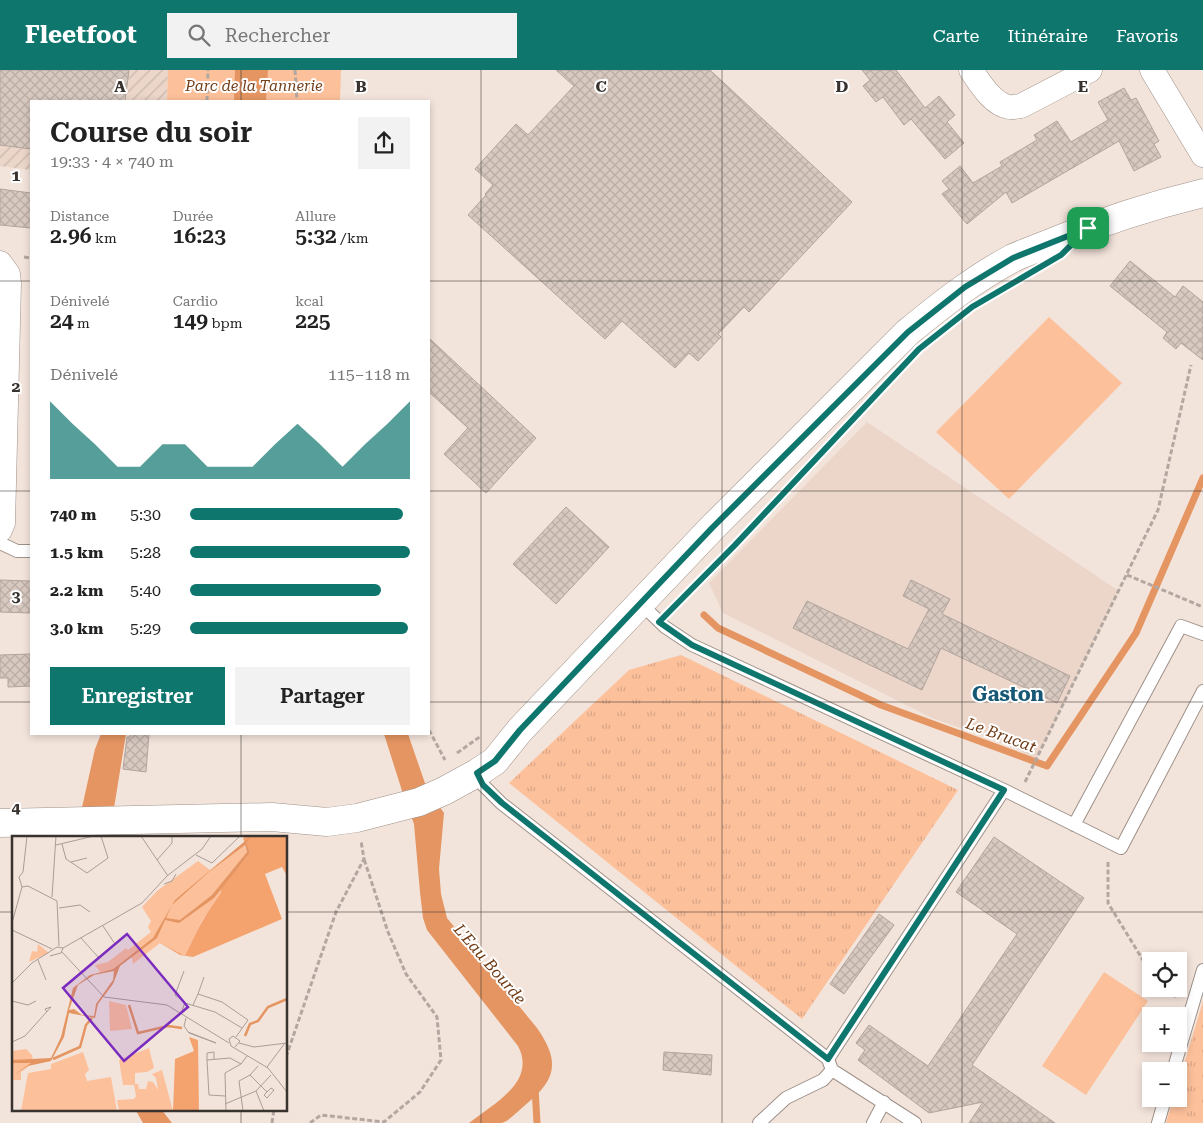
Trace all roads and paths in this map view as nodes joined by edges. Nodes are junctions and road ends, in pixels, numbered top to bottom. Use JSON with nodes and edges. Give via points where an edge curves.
{"nodes":[{"id":1,"x":208,"y":70,"type":"edge"},
{"id":2,"x":296,"y":70,"type":"edge"},
{"id":3,"x":971,"y":70,"type":"edge"},
{"id":4,"x":1090,"y":70,"type":"edge"},
{"id":5,"x":1152,"y":70,"type":"edge"},
{"id":6,"x":207,"y":100,"type":"edge"},
{"id":7,"x":297,"y":100,"type":"edge"},
{"id":8,"x":1203,"y":155,"type":"edge"},
{"id":9,"x":1203,"y":193,"type":"edge"},
{"id":10,"x":0,"y":263,"type":"edge"},
{"id":11,"x":1192,"y":365,"type":"dead end"},
{"id":12,"x":755,"y":524,"type":"dead end"},
{"id":13,"x":0,"y":530,"type":"edge"},
{"id":14,"x":0,"y":543,"type":"edge"},
{"id":15,"x":30,"y":551,"type":"edge"},
{"id":16,"x":1127,"y":574,"type":"junction"},
{"id":17,"x":701,"y":580,"type":"dead end"},
{"id":18,"x":641,"y":604,"type":"junction"},
{"id":19,"x":1203,"y":607,"type":"edge"},
{"id":20,"x":1203,"y":634,"type":"edge"},
{"id":21,"x":1203,"y":691,"type":"edge"},
{"id":22,"x":520,"y":730,"type":"junction"},
{"id":23,"x":430,"y":733,"type":"edge"},
{"id":24,"x":477,"y":773,"type":"junction"},
{"id":25,"x":443,"y":776,"type":"junction"},
{"id":26,"x":1004,"y":790,"type":"junction"},
{"id":27,"x":1018,"y":797,"type":"junction"},
{"id":28,"x":0,"y":823,"type":"edge"},
{"id":29,"x":1074,"y":825,"type":"junction"},
{"id":30,"x":360,"y":832,"type":"dead end"},
{"id":31,"x":1111,"y":843,"type":"junction"},
{"id":32,"x":364,"y":859,"type":"junction"},
{"id":33,"x":1142,"y":958,"type":"edge"},
{"id":34,"x":1203,"y":970,"type":"edge"},
{"id":35,"x":288,"y":1051,"type":"edge"},
{"id":36,"x":1176,"y":1062,"type":"edge"},
{"id":37,"x":830,"y":1064,"type":"junction"},
{"id":38,"x":884,"y":1102,"type":"junction"},
{"id":39,"x":1163,"y":1107,"type":"edge"},
{"id":40,"x":274,"y":1110,"type":"edge"},
{"id":41,"x":272,"y":1123,"type":"edge"},
{"id":42,"x":310,"y":1123,"type":"edge"},
{"id":43,"x":759,"y":1123,"type":"edge"},
{"id":44,"x":874,"y":1123,"type":"edge"},
{"id":45,"x":915,"y":1123,"type":"edge"},
{"id":46,"x":1158,"y":1123,"type":"edge"}],
"edges":[{"from":1,"to":6,"type":"path"},
{"from":2,"to":7,"type":"path"},
{"from":3,"to":4,"type":"street","via":[[987,92],[1009,107],[1021,106]]},
{"from":5,"to":8,"type":"street"},
{"from":9,"to":18,"type":"street","via":[[1088,228],[1013,258],[965,287],[908,332]]},
{"from":10,"to":13,"type":"street","via":[[8,274],[9,282],[3,523]]},
{"from":11,"to":16,"type":"path","via":[[1158,510]]},
{"from":12,"to":17,"type":"path"},
{"from":14,"to":15,"type":"lane"},
{"from":16,"to":19,"type":"path"},
{"from":16,"to":27,"type":"path"},
{"from":18,"to":22,"type":"street"},
{"from":18,"to":26,"type":"lane","via":[[665,627],[692,645]]},
{"from":20,"to":29,"type":"lane","via":[[1181,626]]},
{"from":21,"to":31,"type":"lane","via":[[1121,848]]},
{"from":22,"to":24,"type":"street","via":[[495,761]]},
{"from":22,"to":25,"type":"street"},
{"from":23,"to":25,"type":"path"},
{"from":24,"to":25,"type":"street"},
{"from":24,"to":37,"type":"lane","via":[[483,785],[502,803]]},
{"from":25,"to":28,"type":"street","via":[[419,802],[387,804],[357,818],[327,822],[272,817]]},
{"from":26,"to":27,"type":"lane"},
{"from":26,"to":37,"type":"lane"},
{"from":27,"to":29,"type":"lane"},
{"from":29,"to":31,"type":"lane"},
{"from":30,"to":32,"type":"path"},
{"from":31,"to":33,"type":"path","via":[[1108,903]]},
{"from":32,"to":35,"type":"path","via":[[336,912]]},
{"from":32,"to":42,"type":"path","via":[[406,974],[437,1017],[441,1060],[420,1092],[384,1122],[322,1115]]},
{"from":34,"to":36,"type":"lane"},
{"from":37,"to":38,"type":"lane"},
{"from":37,"to":43,"type":"lane","via":[[823,1080],[786,1098]]},
{"from":38,"to":44,"type":"lane"},
{"from":38,"to":45,"type":"lane"},
{"from":39,"to":46,"type":"lane"},
{"from":40,"to":41,"type":"path"}]}
